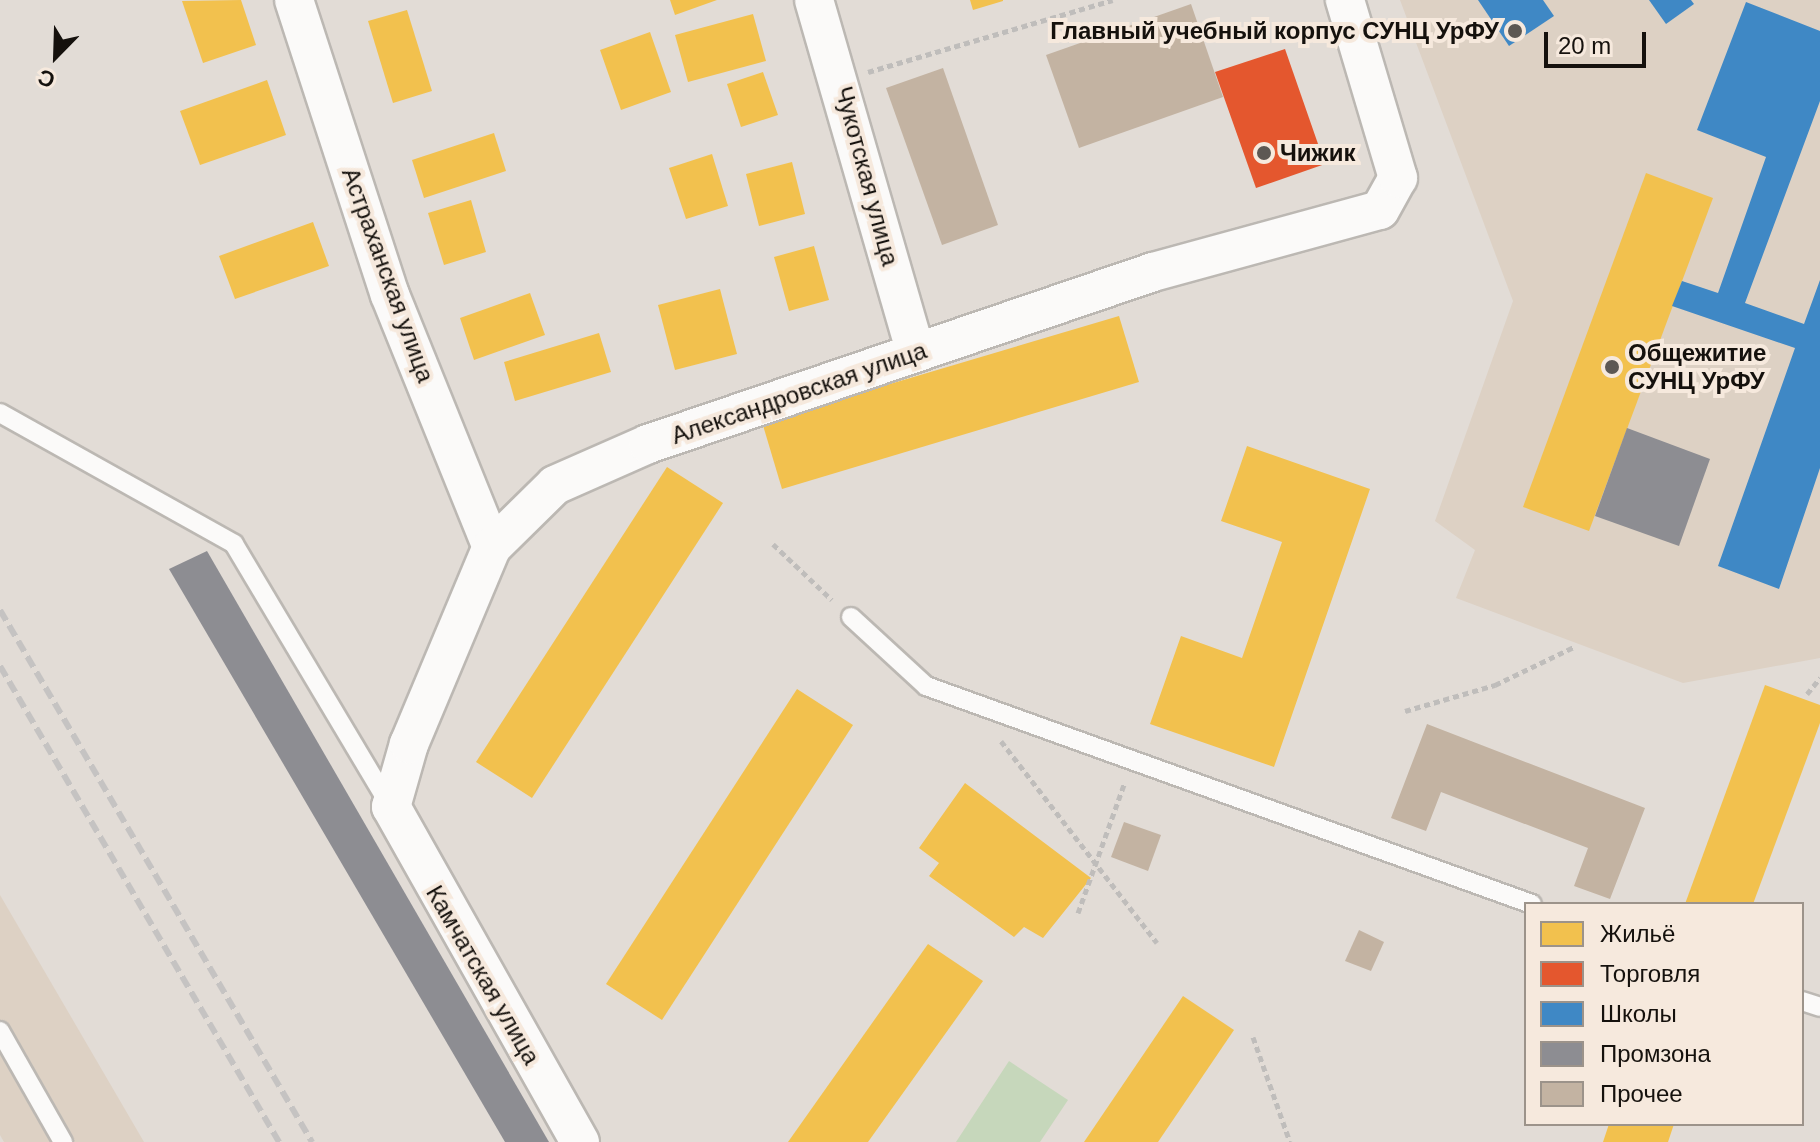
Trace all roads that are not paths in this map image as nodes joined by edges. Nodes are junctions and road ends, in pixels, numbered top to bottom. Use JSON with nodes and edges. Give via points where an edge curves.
{"nodes":[{"id":1,"x":294,"y":0,"type":"edge"},
{"id":2,"x":814,"y":0,"type":"edge"},
{"id":3,"x":1345,"y":0,"type":"edge"},
{"id":4,"x":916,"y":353,"type":"junction"},
{"id":5,"x":0,"y":413,"type":"edge"},
{"id":6,"x":492,"y":547,"type":"junction"},
{"id":7,"x":851,"y":617,"type":"road end"},
{"id":8,"x":391,"y":807,"type":"junction"},
{"id":9,"x":1526,"y":902,"type":"edge"},
{"id":10,"x":0,"y":1031,"type":"edge"},
{"id":11,"x":63,"y":1142,"type":"edge"},
{"id":12,"x":580,"y":1142,"type":"edge"}],
"edges":[{"from":1,"to":6,"type":"street","name":"Астраханская улица","via":[[390,295]]},
{"from":2,"to":4,"type":"street","name":"Чукотская улица"},
{"from":3,"to":4,"type":"street","name":"Александровская улица","via":[[1398,178],[1394,196],[1380,210],[1153,272]]},
{"from":4,"to":6,"type":"street","name":"Александровская улица","via":[[648,444],[555,485]]},
{"from":5,"to":8,"type":"lane","via":[[234,544]]},
{"from":6,"to":8,"type":"street","name":"Александровская улица","via":[[409,744]]},
{"from":7,"to":9,"type":"lane","via":[[926,686]]},
{"from":8,"to":12,"type":"street","name":"Камчатская улица"},
{"from":10,"to":11,"type":"lane"}]}
